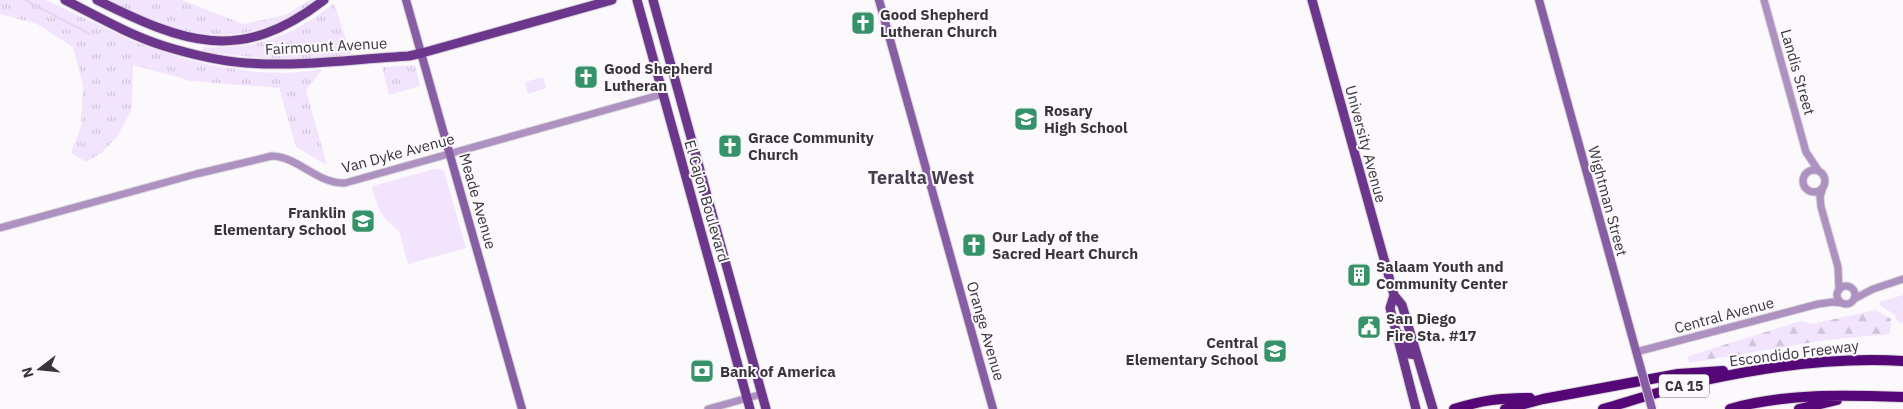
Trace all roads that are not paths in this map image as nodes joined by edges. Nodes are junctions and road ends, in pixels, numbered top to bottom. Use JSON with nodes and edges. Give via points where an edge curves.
{"nodes":[{"id":1,"x":65,"y":0,"type":"edge"},
{"id":2,"x":97,"y":0,"type":"edge"},
{"id":3,"x":324,"y":0,"type":"edge"},
{"id":4,"x":406,"y":0,"type":"edge"},
{"id":5,"x":612,"y":0,"type":"edge"},
{"id":6,"x":637,"y":0,"type":"edge"},
{"id":7,"x":652,"y":0,"type":"edge"},
{"id":8,"x":880,"y":0,"type":"edge"},
{"id":9,"x":1312,"y":0,"type":"edge"},
{"id":10,"x":1539,"y":0,"type":"edge"},
{"id":11,"x":1764,"y":0,"type":"edge"},
{"id":12,"x":422,"y":53,"type":"junction"},
{"id":13,"x":663,"y":94,"type":"junction"},
{"id":14,"x":1806,"y":152,"type":"junction"},
{"id":15,"x":450,"y":153,"type":"junction"},
{"id":16,"x":1818,"y":170,"type":"junction"},
{"id":17,"x":1805,"y":174,"type":"junction"},
{"id":18,"x":1823,"y":187,"type":"junction"},
{"id":19,"x":1810,"y":191,"type":"junction"},
{"id":20,"x":1821,"y":207,"type":"junction"},
{"id":21,"x":0,"y":228,"type":"edge"},
{"id":22,"x":1838,"y":268,"type":"junction"},
{"id":23,"x":1903,"y":279,"type":"edge"},
{"id":24,"x":1893,"y":283,"type":"junction"},
{"id":25,"x":1903,"y":283,"type":"edge"},
{"id":26,"x":1851,"y":288,"type":"junction"},
{"id":27,"x":1873,"y":289,"type":"junction"},
{"id":28,"x":1838,"y":291,"type":"junction"},
{"id":29,"x":1394,"y":295,"type":"junction"},
{"id":30,"x":1854,"y":299,"type":"junction"},
{"id":31,"x":1842,"y":303,"type":"junction"},
{"id":32,"x":1818,"y":304,"type":"junction"},
{"id":33,"x":1395,"y":331,"type":"junction"},
{"id":34,"x":1636,"y":352,"type":"junction"},
{"id":35,"x":1417,"y":355,"type":"junction"},
{"id":36,"x":1903,"y":361,"type":"edge"},
{"id":37,"x":1766,"y":369,"type":"junction"},
{"id":38,"x":762,"y":394,"type":"junction"},
{"id":39,"x":1854,"y":396,"type":"junction"},
{"id":40,"x":1903,"y":397,"type":"edge"},
{"id":41,"x":747,"y":398,"type":"junction"},
{"id":42,"x":1543,"y":399,"type":"junction"},
{"id":43,"x":522,"y":409,"type":"edge"},
{"id":44,"x":708,"y":409,"type":"edge"},
{"id":45,"x":750,"y":409,"type":"edge"},
{"id":46,"x":766,"y":409,"type":"edge"},
{"id":47,"x":993,"y":409,"type":"edge"},
{"id":48,"x":1416,"y":409,"type":"edge"},
{"id":49,"x":1433,"y":409,"type":"edge"},
{"id":50,"x":1454,"y":409,"type":"edge"},
{"id":51,"x":1505,"y":409,"type":"edge"},
{"id":52,"x":1603,"y":409,"type":"edge"},
{"id":53,"x":1652,"y":409,"type":"edge"},
{"id":54,"x":1730,"y":409,"type":"edge"},
{"id":55,"x":1799,"y":409,"type":"edge"}],
"edges":[{"from":1,"to":12,"type":"main road","name":"Fairmount Avenue","via":[[164,46],[244,63],[293,64]]},
{"from":2,"to":3,"type":"main road","name":"Fairmount Avenue","via":[[168,32],[208,42],[225,42],[284,26]]},
{"from":4,"to":12,"type":"main road","name":"Meade Avenue"},
{"from":5,"to":12,"type":"main road","name":"Fairmount Avenue"},
{"from":6,"to":13,"type":"main road","name":"El Cajon Boulevard"},
{"from":7,"to":38,"type":"main road","name":"El Cajon Boulevard"},
{"from":8,"to":47,"type":"main road","name":"Orange Avenue"},
{"from":9,"to":29,"type":"main road","name":"University Avenue"},
{"from":10,"to":34,"type":"main road","name":"Wightman Street"},
{"from":11,"to":14,"type":"street","name":"Landis Street"},
{"from":12,"to":15,"type":"main road","name":"Meade Avenue"},
{"from":13,"to":15,"type":"street","name":"Van Dyke Avenue"},
{"from":13,"to":41,"type":"main road","name":"El Cajon Boulevard"},
{"from":14,"to":16,"type":"street","name":"Landis Street"},
{"from":14,"to":17,"type":"street","name":"Landis Street"},
{"from":15,"to":21,"type":"street","name":"Van Dyke Avenue","via":[[345,183],[335,183],[281,156],[272,156]]},
{"from":15,"to":43,"type":"main road","name":"Meade Avenue"},
{"from":16,"to":17,"type":"street"},
{"from":16,"to":18,"type":"street","via":[[1824,178]]},
{"from":17,"to":19,"type":"street","via":[[1804,184]]},
{"from":18,"to":19,"type":"street"},
{"from":18,"to":20,"type":"street"},
{"from":19,"to":20,"type":"street"},
{"from":20,"to":22,"type":"street"},
{"from":22,"to":26,"type":"street"},
{"from":22,"to":28,"type":"street"},
{"from":23,"to":24,"type":"street"},
{"from":24,"to":25,"type":"street"},
{"from":24,"to":27,"type":"street"},
{"from":26,"to":27,"type":"street"},
{"from":26,"to":28,"type":"street","via":[[1844,286]]},
{"from":26,"to":30,"type":"street"},
{"from":27,"to":30,"type":"street"},
{"from":28,"to":31,"type":"street"},
{"from":28,"to":32,"type":"street","name":"Central Avenue"},
{"from":29,"to":33,"type":"main road","name":"University Avenue","via":[[1390,308]]},
{"from":29,"to":35,"type":"main road","name":"University Avenue","via":[[1402,305]]},
{"from":30,"to":31,"type":"street","via":[[1850,303]]},
{"from":31,"to":32,"type":"street","name":"Central Avenue"},
{"from":32,"to":34,"type":"street","name":"Central Avenue"},
{"from":33,"to":35,"type":"main road","via":[[1403,337],[1409,354]]},
{"from":33,"to":48,"type":"main road","name":"University Avenue"},
{"from":34,"to":53,"type":"main road","name":"Wightman Street","bridge":true},
{"from":35,"to":49,"type":"main road","name":"University Avenue"},
{"from":36,"to":37,"type":"highway","name":"Escondido Freeway","number":"CA 15","via":[[1826,361]]},
{"from":37,"to":42,"type":"highway","via":[[1678,374]]},
{"from":37,"to":52,"type":"highway","name":"Escondido Freeway","number":"CA 15","via":[[1704,380]]},
{"from":38,"to":41,"type":"street"},
{"from":38,"to":46,"type":"main road","name":"El Cajon Boulevard"},
{"from":39,"to":40,"type":"highway"},
{"from":39,"to":54,"type":"highway","via":[[1794,398]]},
{"from":39,"to":55,"type":"highway"},
{"from":41,"to":44,"type":"street"},
{"from":41,"to":45,"type":"main road","name":"El Cajon Boulevard"},
{"from":42,"to":50,"type":"highway","via":[[1500,398]]},
{"from":42,"to":51,"type":"highway"}]}
